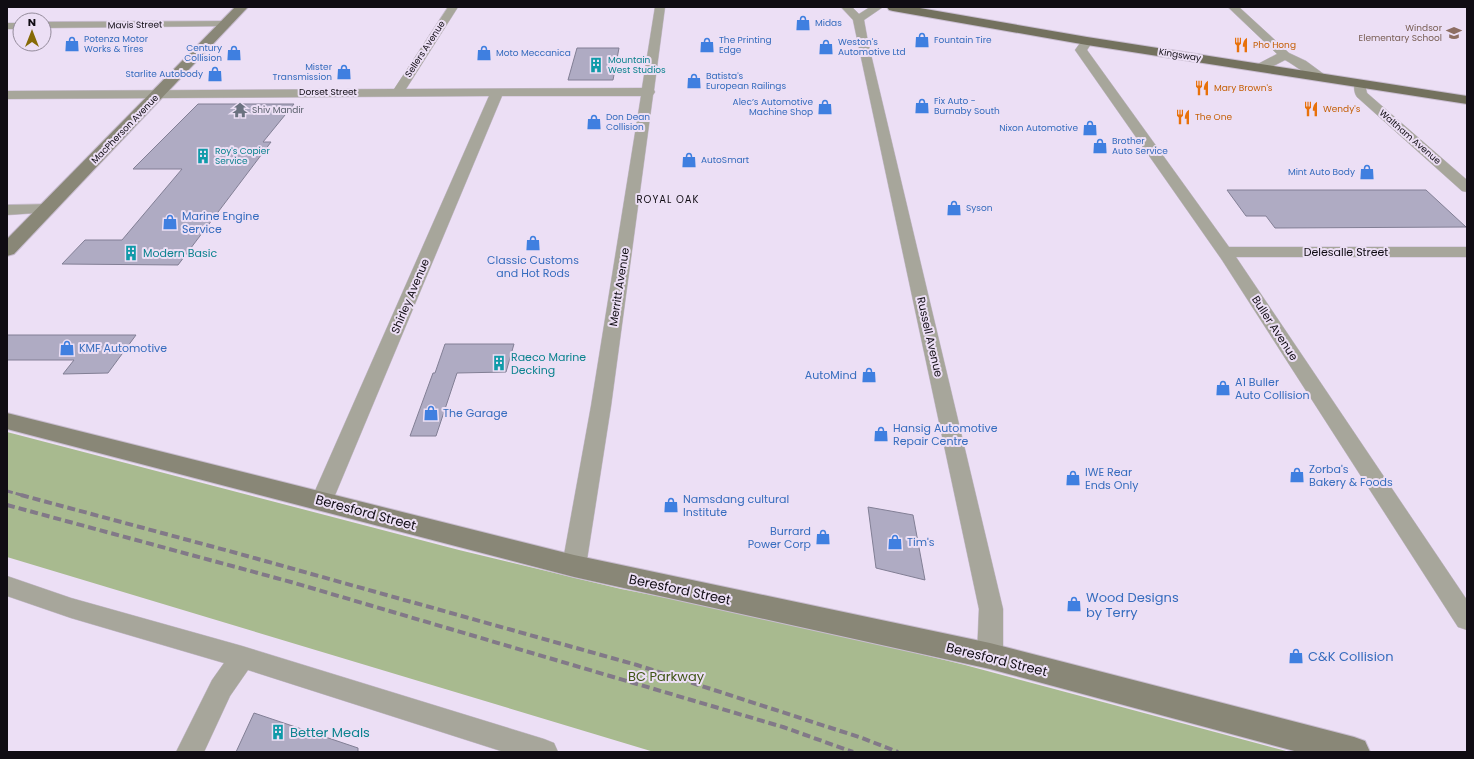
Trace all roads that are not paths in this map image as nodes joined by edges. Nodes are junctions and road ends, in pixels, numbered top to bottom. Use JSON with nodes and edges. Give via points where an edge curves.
{"nodes":[{"id":1,"x":242,"y":7,"type":"edge"},
{"id":2,"x":453,"y":7,"type":"edge"},
{"id":3,"x":660,"y":7,"type":"edge"},
{"id":4,"x":878,"y":7,"type":"edge"},
{"id":5,"x":893,"y":7,"type":"edge"},
{"id":6,"x":1233,"y":7,"type":"edge"},
{"id":7,"x":852,"y":13,"type":"edge"},
{"id":8,"x":226,"y":24,"type":"junction"},
{"id":9,"x":52,"y":26,"type":"edge"},
{"id":10,"x":1088,"y":40,"type":"junction"},
{"id":11,"x":1285,"y":55,"type":"junction"},
{"id":12,"x":1260,"y":68,"type":"junction"},
{"id":13,"x":1321,"y":78,"type":"junction"},
{"id":14,"x":1360,"y":84,"type":"junction"},
{"id":15,"x":398,"y":92,"type":"junction"},
{"id":16,"x":497,"y":92,"type":"junction"},
{"id":17,"x":649,"y":92,"type":"junction"},
{"id":18,"x":159,"y":93,"type":"junction"},
{"id":19,"x":7,"y":95,"type":"edge"},
{"id":20,"x":1467,"y":100,"type":"edge"},
{"id":21,"x":1467,"y":188,"type":"edge"},
{"id":22,"x":47,"y":209,"type":"junction"},
{"id":23,"x":7,"y":210,"type":"edge"},
{"id":24,"x":7,"y":250,"type":"edge"},
{"id":25,"x":1224,"y":252,"type":"junction"},
{"id":26,"x":1467,"y":252,"type":"edge"},
{"id":27,"x":7,"y":422,"type":"edge"},
{"id":28,"x":322,"y":500,"type":"junction"},
{"id":29,"x":574,"y":566,"type":"junction"},
{"id":30,"x":7,"y":586,"type":"edge"},
{"id":31,"x":1467,"y":620,"type":"edge"},
{"id":32,"x":990,"y":656,"type":"junction"},
{"id":33,"x":242,"y":657,"type":"junction"},
{"id":34,"x":190,"y":752,"type":"edge"},
{"id":35,"x":544,"y":752,"type":"edge"},
{"id":36,"x":1354,"y":752,"type":"edge"}],
"edges":[{"from":1,"to":8,"type":"street","name":"MacPherson Avenue"},
{"from":2,"to":15,"type":"street","name":"Sellers Avenue"},
{"from":3,"to":17,"type":"street","name":"Merritt Avenue"},
{"from":4,"to":7,"type":"street","name":"Russell Avenue"},
{"from":5,"to":10,"type":"main road","name":"Kingsway"},
{"from":6,"to":11,"type":"street"},
{"from":7,"to":32,"type":"street","name":"Russell Avenue","via":[[862,42],[991,609]]},
{"from":8,"to":9,"type":"street","name":"Mavis Street"},
{"from":8,"to":18,"type":"street","name":"MacPherson Avenue"},
{"from":10,"to":12,"type":"main road","name":"Kingsway"},
{"from":10,"to":25,"type":"street","name":"Buller Avenue","via":[[1081,50]]},
{"from":11,"to":12,"type":"street"},
{"from":11,"to":13,"type":"street"},
{"from":12,"to":13,"type":"main road","name":"Kingsway"},
{"from":13,"to":14,"type":"main road","name":"Kingsway"},
{"from":14,"to":20,"type":"main road","name":"Kingsway"},
{"from":14,"to":21,"type":"street","name":"Waltham Avenue","via":[[1361,94]]},
{"from":15,"to":16,"type":"street","name":"Dorset Street"},
{"from":15,"to":18,"type":"street","name":"Dorset Street"},
{"from":16,"to":17,"type":"street","name":"Dorset Street"},
{"from":16,"to":28,"type":"street","name":"Shirley Avenue"},
{"from":17,"to":29,"type":"street","name":"Merritt Avenue"},
{"from":18,"to":19,"type":"street","name":"Dorset Street"},
{"from":18,"to":22,"type":"street","name":"MacPherson Avenue"},
{"from":22,"to":23,"type":"street"},
{"from":22,"to":24,"type":"street","name":"MacPherson Avenue"},
{"from":25,"to":26,"type":"street","name":"Delesalle Street"},
{"from":25,"to":31,"type":"street","name":"Buller Avenue"},
{"from":27,"to":28,"type":"street","name":"Beresford Street"},
{"from":28,"to":29,"type":"street","name":"Beresford Street"},
{"from":29,"to":32,"type":"street","name":"Beresford Street"},
{"from":30,"to":33,"type":"street","via":[[71,608]]},
{"from":32,"to":36,"type":"street","name":"Beresford Street"},
{"from":33,"to":34,"type":"street","via":[[221,688]]},
{"from":33,"to":35,"type":"street"}]}
